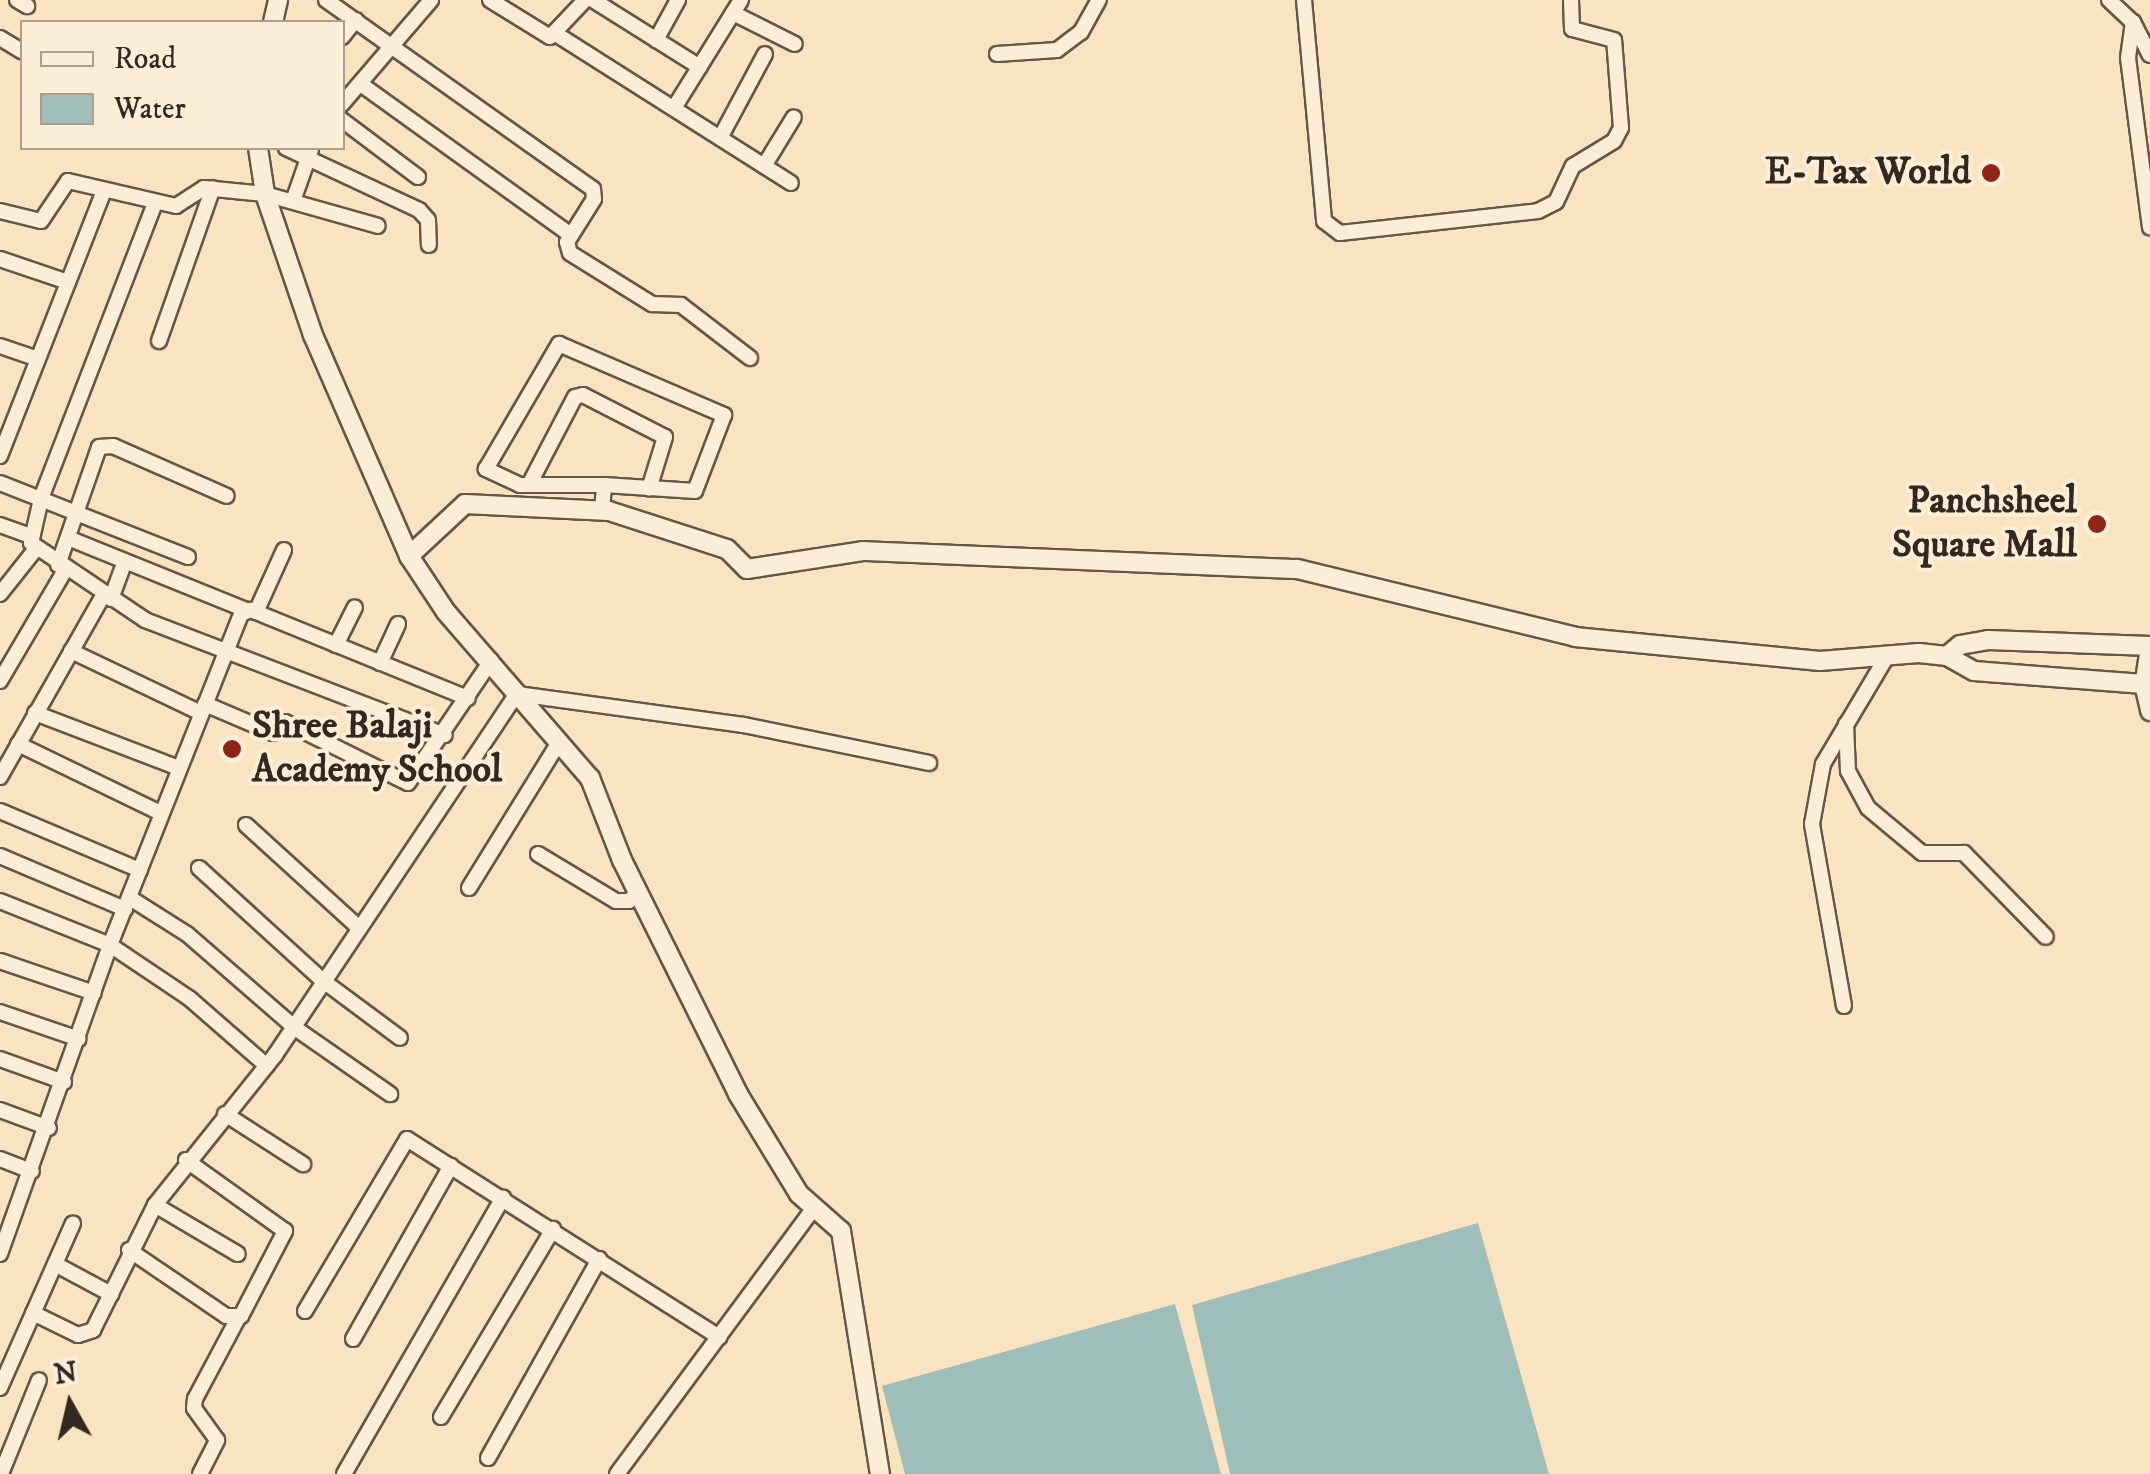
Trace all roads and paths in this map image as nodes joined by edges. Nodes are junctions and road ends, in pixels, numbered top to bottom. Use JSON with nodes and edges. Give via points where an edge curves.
{"nodes":[{"id":1,"x":326,"y":0,"type":"edge"},
{"id":2,"x":431,"y":0,"type":"edge"},
{"id":3,"x":490,"y":0,"type":"edge"},
{"id":4,"x":585,"y":0,"type":"edge"},
{"id":5,"x":593,"y":0,"type":"edge"},
{"id":6,"x":678,"y":0,"type":"edge"},
{"id":7,"x":1099,"y":0,"type":"edge"},
{"id":8,"x":1304,"y":0,"type":"edge"},
{"id":9,"x":1570,"y":0,"type":"edge"},
{"id":10,"x":2110,"y":0,"type":"edge"},
{"id":11,"x":737,"y":6,"type":"edge"},
{"id":12,"x":356,"y":20,"type":"junction"},
{"id":13,"x":2134,"y":22,"type":"junction"},
{"id":14,"x":345,"y":33,"type":"edge"},
{"id":15,"x":556,"y":34,"type":"junction"},
{"id":16,"x":656,"y":40,"type":"junction"},
{"id":17,"x":795,"y":44,"type":"dead end"},
{"id":18,"x":395,"y":50,"type":"junction"},
{"id":19,"x":765,"y":54,"type":"dead end"},
{"id":20,"x":997,"y":54,"type":"dead end"},
{"id":21,"x":2150,"y":55,"type":"edge"},
{"id":22,"x":700,"y":67,"type":"junction"},
{"id":23,"x":362,"y":85,"type":"junction"},
{"id":24,"x":345,"y":101,"type":"edge"},
{"id":25,"x":674,"y":108,"type":"junction"},
{"id":26,"x":794,"y":117,"type":"dead end"},
{"id":27,"x":345,"y":122,"type":"edge"},
{"id":28,"x":720,"y":138,"type":"junction"},
{"id":29,"x":258,"y":150,"type":"edge"},
{"id":30,"x":311,"y":152,"type":"edge"},
{"id":31,"x":2146,"y":161,"type":"edge"},
{"id":32,"x":764,"y":166,"type":"junction"},
{"id":33,"x":418,"y":177,"type":"dead end"},
{"id":34,"x":791,"y":183,"type":"dead end"},
{"id":35,"x":213,"y":188,"type":"junction"},
{"id":36,"x":104,"y":190,"type":"junction"},
{"id":37,"x":265,"y":194,"type":"junction"},
{"id":38,"x":293,"y":201,"type":"junction"},
{"id":39,"x":155,"y":203,"type":"junction"},
{"id":40,"x":0,"y":211,"type":"edge"},
{"id":41,"x":378,"y":226,"type":"dead end"},
{"id":42,"x":2150,"y":228,"type":"edge"},
{"id":43,"x":571,"y":235,"type":"junction"},
{"id":44,"x":429,"y":245,"type":"dead end"},
{"id":45,"x":0,"y":259,"type":"edge"},
{"id":46,"x":68,"y":282,"type":"junction"},
{"id":47,"x":159,"y":340,"type":"dead end"},
{"id":48,"x":0,"y":346,"type":"edge"},
{"id":49,"x":750,"y":358,"type":"dead end"},
{"id":50,"x":38,"y":359,"type":"junction"},
{"id":51,"x":3,"y":438,"type":"edge"},
{"id":52,"x":0,"y":456,"type":"edge"},
{"id":53,"x":0,"y":483,"type":"edge"},
{"id":54,"x":530,"y":484,"type":"junction"},
{"id":55,"x":604,"y":485,"type":"junction"},
{"id":56,"x":649,"y":489,"type":"junction"},
{"id":57,"x":227,"y":496,"type":"dead end"},
{"id":58,"x":42,"y":499,"type":"junction"},
{"id":59,"x":602,"y":510,"type":"junction"},
{"id":60,"x":75,"y":512,"type":"junction"},
{"id":61,"x":0,"y":525,"type":"edge"},
{"id":62,"x":68,"y":538,"type":"junction"},
{"id":63,"x":33,"y":543,"type":"junction"},
{"id":64,"x":284,"y":550,"type":"dead end"},
{"id":65,"x":188,"y":556,"type":"dead end"},
{"id":66,"x":410,"y":556,"type":"junction"},
{"id":67,"x":125,"y":562,"type":"junction"},
{"id":68,"x":62,"y":568,"type":"junction"},
{"id":69,"x":3,"y":585,"type":"edge"},
{"id":70,"x":107,"y":596,"type":"junction"},
{"id":71,"x":354,"y":607,"type":"dead end"},
{"id":72,"x":251,"y":611,"type":"junction"},
{"id":73,"x":398,"y":624,"type":"dead end"},
{"id":74,"x":336,"y":644,"type":"junction"},
{"id":75,"x":2150,"y":647,"type":"edge"},
{"id":76,"x":71,"y":651,"type":"junction"},
{"id":77,"x":226,"y":652,"type":"junction"},
{"id":78,"x":1887,"y":656,"type":"junction"},
{"id":79,"x":1947,"y":656,"type":"junction"},
{"id":80,"x":491,"y":661,"type":"junction"},
{"id":81,"x":380,"y":662,"type":"junction"},
{"id":82,"x":0,"y":682,"type":"edge"},
{"id":83,"x":2144,"y":684,"type":"junction"},
{"id":84,"x":518,"y":694,"type":"junction"},
{"id":85,"x":468,"y":698,"type":"junction"},
{"id":86,"x":203,"y":708,"type":"junction"},
{"id":87,"x":2150,"y":711,"type":"edge"},
{"id":88,"x":35,"y":713,"type":"junction"},
{"id":89,"x":1846,"y":723,"type":"junction"},
{"id":90,"x":445,"y":735,"type":"junction"},
{"id":91,"x":559,"y":742,"type":"junction"},
{"id":92,"x":18,"y":744,"type":"junction"},
{"id":93,"x":930,"y":764,"type":"dead end"},
{"id":94,"x":179,"y":768,"type":"junction"},
{"id":95,"x":2,"y":769,"type":"edge"},
{"id":96,"x":0,"y":812,"type":"edge"},
{"id":97,"x":161,"y":812,"type":"junction"},
{"id":98,"x":246,"y":825,"type":"dead end"},
{"id":99,"x":538,"y":854,"type":"dead end"},
{"id":100,"x":0,"y":856,"type":"edge"},
{"id":101,"x":199,"y":868,"type":"dead end"},
{"id":102,"x":140,"y":870,"type":"junction"},
{"id":103,"x":469,"y":888,"type":"dead end"},
{"id":104,"x":639,"y":892,"type":"junction"},
{"id":105,"x":0,"y":901,"type":"edge"},
{"id":106,"x":128,"y":904,"type":"junction"},
{"id":107,"x":359,"y":928,"type":"junction"},
{"id":108,"x":2046,"y":937,"type":"dead end"},
{"id":109,"x":110,"y":945,"type":"junction"},
{"id":110,"x":0,"y":962,"type":"edge"},
{"id":111,"x":322,"y":980,"type":"junction"},
{"id":112,"x":94,"y":993,"type":"junction"},
{"id":113,"x":1844,"y":1006,"type":"dead end"},
{"id":114,"x":0,"y":1012,"type":"edge"},
{"id":115,"x":295,"y":1028,"type":"junction"},
{"id":116,"x":400,"y":1038,"type":"dead end"},
{"id":117,"x":79,"y":1039,"type":"junction"},
{"id":118,"x":0,"y":1059,"type":"edge"},
{"id":119,"x":267,"y":1066,"type":"junction"},
{"id":120,"x":64,"y":1082,"type":"junction"},
{"id":121,"x":390,"y":1094,"type":"dead end"},
{"id":122,"x":0,"y":1110,"type":"edge"},
{"id":123,"x":225,"y":1114,"type":"junction"},
{"id":124,"x":49,"y":1128,"type":"junction"},
{"id":125,"x":0,"y":1158,"type":"edge"},
{"id":126,"x":186,"y":1160,"type":"junction"},
{"id":127,"x":302,"y":1164,"type":"dead end"},
{"id":128,"x":450,"y":1166,"type":"junction"},
{"id":129,"x":32,"y":1171,"type":"junction"},
{"id":130,"x":503,"y":1198,"type":"junction"},
{"id":131,"x":154,"y":1206,"type":"junction"},
{"id":132,"x":813,"y":1209,"type":"junction"},
{"id":133,"x":72,"y":1223,"type":"dead end"},
{"id":134,"x":553,"y":1229,"type":"junction"},
{"id":135,"x":129,"y":1250,"type":"junction"},
{"id":136,"x":0,"y":1251,"type":"edge"},
{"id":137,"x":238,"y":1254,"type":"dead end"},
{"id":138,"x":599,"y":1259,"type":"junction"},
{"id":139,"x":55,"y":1264,"type":"junction"},
{"id":140,"x":111,"y":1294,"type":"junction"},
{"id":141,"x":304,"y":1311,"type":"dead end"},
{"id":142,"x":33,"y":1313,"type":"junction"},
{"id":143,"x":238,"y":1318,"type":"junction"},
{"id":144,"x":719,"y":1337,"type":"junction"},
{"id":145,"x":354,"y":1339,"type":"dead end"},
{"id":146,"x":39,"y":1380,"type":"dead end"},
{"id":147,"x":0,"y":1388,"type":"edge"},
{"id":148,"x":441,"y":1417,"type":"dead end"},
{"id":149,"x":488,"y":1458,"type":"dead end"},
{"id":150,"x":1,"y":1474,"type":"edge"},
{"id":151,"x":200,"y":1474,"type":"edge"},
{"id":152,"x":344,"y":1474,"type":"edge"},
{"id":153,"x":617,"y":1474,"type":"edge"},
{"id":154,"x":880,"y":1474,"type":"edge"}],
"edges":[{"from":1,"to":12,"type":"street"},
{"from":2,"to":18,"type":"street"},
{"from":3,"to":15,"type":"street","via":[[537,34]]},
{"from":4,"to":15,"type":"street"},
{"from":5,"to":16,"type":"street"},
{"from":6,"to":16,"type":"street"},
{"from":7,"to":20,"type":"street","via":[[1080,32],[1057,50]]},
{"from":8,"to":9,"type":"street","via":[[1324,221],[1340,233],[1538,210],[1556,202],[1573,166],[1614,140],[1620,128],[1614,40],[1572,29]]},
{"from":10,"to":13,"type":"street"},
{"from":11,"to":17,"type":"street"},
{"from":11,"to":22,"type":"street"},
{"from":12,"to":14,"type":"street"},
{"from":12,"to":18,"type":"street"},
{"from":13,"to":21,"type":"street"},
{"from":13,"to":31,"type":"street","via":[[2128,58]]},
{"from":15,"to":25,"type":"street"},
{"from":16,"to":22,"type":"street"},
{"from":18,"to":23,"type":"street"},
{"from":18,"to":43,"type":"street","via":[[594,189]]},
{"from":19,"to":28,"type":"street"},
{"from":22,"to":25,"type":"street"},
{"from":23,"to":24,"type":"street"},
{"from":23,"to":43,"type":"street"},
{"from":25,"to":28,"type":"street"},
{"from":26,"to":32,"type":"street"},
{"from":27,"to":33,"type":"street"},
{"from":28,"to":32,"type":"street"},
{"from":29,"to":37,"type":"street"},
{"from":30,"to":38,"type":"street"},
{"from":30,"to":44,"type":"street","via":[[419,210],[428,220]]},
{"from":31,"to":42,"type":"street"},
{"from":32,"to":34,"type":"street"},
{"from":35,"to":37,"type":"street"},
{"from":35,"to":39,"type":"street","via":[[185,206]]},
{"from":35,"to":47,"type":"street"},
{"from":36,"to":39,"type":"street"},
{"from":36,"to":40,"type":"street","via":[[64,182],[41,220]]},
{"from":36,"to":46,"type":"street"},
{"from":37,"to":38,"type":"street"},
{"from":37,"to":66,"type":"street","via":[[313,335]]},
{"from":38,"to":41,"type":"street"},
{"from":39,"to":58,"type":"street"},
{"from":43,"to":49,"type":"street","via":[[570,254],[652,304],[681,305]]},
{"from":45,"to":46,"type":"street"},
{"from":46,"to":50,"type":"street"},
{"from":48,"to":50,"type":"street"},
{"from":50,"to":51,"type":"street"},
{"from":51,"to":52,"type":"street"},
{"from":53,"to":58,"type":"street"},
{"from":54,"to":55,"type":"street"},
{"from":54,"to":56,"type":"street","via":[[574,398],[583,395],[665,437]]},
{"from":54,"to":56,"type":"street","via":[[520,486],[486,469],[560,344],[724,415],[695,491]]},
{"from":55,"to":56,"type":"street"},
{"from":55,"to":59,"type":"street"},
{"from":57,"to":60,"type":"street","via":[[105,445],[95,452]]},
{"from":58,"to":60,"type":"street"},
{"from":58,"to":63,"type":"street"},
{"from":59,"to":66,"type":"street","via":[[459,505]]},
{"from":59,"to":78,"type":"street","via":[[727,549],[747,568],[863,551],[1297,570],[1575,637],[1820,662]]},
{"from":60,"to":62,"type":"street"},
{"from":60,"to":65,"type":"street"},
{"from":61,"to":63,"type":"street"},
{"from":62,"to":67,"type":"street"},
{"from":62,"to":68,"type":"street"},
{"from":63,"to":68,"type":"street"},
{"from":63,"to":69,"type":"street"},
{"from":64,"to":72,"type":"street"},
{"from":66,"to":80,"type":"street","via":[[446,612]]},
{"from":67,"to":70,"type":"street"},
{"from":67,"to":72,"type":"street"},
{"from":68,"to":70,"type":"street"},
{"from":68,"to":82,"type":"street"},
{"from":70,"to":76,"type":"street"},
{"from":70,"to":77,"type":"street"},
{"from":71,"to":74,"type":"street"},
{"from":72,"to":74,"type":"street"},
{"from":72,"to":77,"type":"street"},
{"from":73,"to":81,"type":"street"},
{"from":74,"to":81,"type":"street"},
{"from":75,"to":79,"type":"street","via":[[1988,640],[1960,645]]},
{"from":75,"to":83,"type":"street"},
{"from":76,"to":86,"type":"street"},
{"from":76,"to":88,"type":"street"},
{"from":77,"to":86,"type":"street"},
{"from":77,"to":90,"type":"street"},
{"from":78,"to":79,"type":"street"},
{"from":78,"to":89,"type":"street"},
{"from":79,"to":83,"type":"street","via":[[1974,671]]},
{"from":80,"to":84,"type":"street"},
{"from":80,"to":85,"type":"street"},
{"from":81,"to":85,"type":"street"},
{"from":83,"to":87,"type":"street"},
{"from":84,"to":91,"type":"street"},
{"from":84,"to":93,"type":"street","via":[[744,725]]},
{"from":84,"to":107,"type":"street"},
{"from":85,"to":90,"type":"street"},
{"from":86,"to":90,"type":"street","via":[[273,732],[286,722],[408,783]]},
{"from":86,"to":94,"type":"street"},
{"from":88,"to":92,"type":"street"},
{"from":88,"to":94,"type":"street"},
{"from":89,"to":108,"type":"street","via":[[1848,771],[1868,808],[1922,852],[1964,853]]},
{"from":89,"to":113,"type":"street","via":[[1823,764],[1812,824]]},
{"from":91,"to":103,"type":"street"},
{"from":91,"to":104,"type":"street","via":[[590,778]]},
{"from":92,"to":95,"type":"street"},
{"from":92,"to":97,"type":"street"},
{"from":94,"to":97,"type":"street"},
{"from":96,"to":102,"type":"street"},
{"from":97,"to":102,"type":"street"},
{"from":98,"to":107,"type":"street"},
{"from":99,"to":104,"type":"street","via":[[616,901],[630,901]]},
{"from":100,"to":106,"type":"street"},
{"from":101,"to":111,"type":"street"},
{"from":102,"to":106,"type":"street"},
{"from":104,"to":132,"type":"street","via":[[738,1094]]},
{"from":105,"to":109,"type":"street"},
{"from":106,"to":109,"type":"street"},
{"from":106,"to":115,"type":"street","via":[[187,934]]},
{"from":107,"to":111,"type":"street"},
{"from":109,"to":112,"type":"street"},
{"from":109,"to":119,"type":"street","via":[[189,998]]},
{"from":110,"to":112,"type":"street"},
{"from":111,"to":115,"type":"street"},
{"from":111,"to":116,"type":"street"},
{"from":112,"to":117,"type":"street"},
{"from":114,"to":117,"type":"street"},
{"from":115,"to":119,"type":"street"},
{"from":115,"to":121,"type":"street"},
{"from":117,"to":120,"type":"street"},
{"from":118,"to":120,"type":"street"},
{"from":119,"to":123,"type":"street"},
{"from":120,"to":124,"type":"street"},
{"from":122,"to":124,"type":"street"},
{"from":123,"to":126,"type":"street"},
{"from":123,"to":127,"type":"street"},
{"from":124,"to":129,"type":"street"},
{"from":125,"to":129,"type":"street"},
{"from":126,"to":131,"type":"street"},
{"from":126,"to":143,"type":"street","via":[[286,1231]]},
{"from":128,"to":130,"type":"street"},
{"from":128,"to":141,"type":"street","via":[[408,1140]]},
{"from":128,"to":145,"type":"street"},
{"from":129,"to":136,"type":"street"},
{"from":130,"to":134,"type":"street"},
{"from":130,"to":152,"type":"street"},
{"from":131,"to":135,"type":"street"},
{"from":131,"to":137,"type":"street"},
{"from":132,"to":144,"type":"street"},
{"from":132,"to":154,"type":"street","via":[[841,1231]]},
{"from":133,"to":139,"type":"street"},
{"from":134,"to":138,"type":"street"},
{"from":134,"to":148,"type":"street"},
{"from":135,"to":140,"type":"street"},
{"from":135,"to":143,"type":"street"},
{"from":138,"to":144,"type":"street"},
{"from":138,"to":149,"type":"street"},
{"from":139,"to":140,"type":"street"},
{"from":139,"to":142,"type":"street"},
{"from":140,"to":142,"type":"street","via":[[87,1335]]},
{"from":142,"to":147,"type":"street"},
{"from":143,"to":151,"type":"street","via":[[195,1399],[216,1440]]},
{"from":144,"to":153,"type":"street"},
{"from":146,"to":150,"type":"street"}]}
